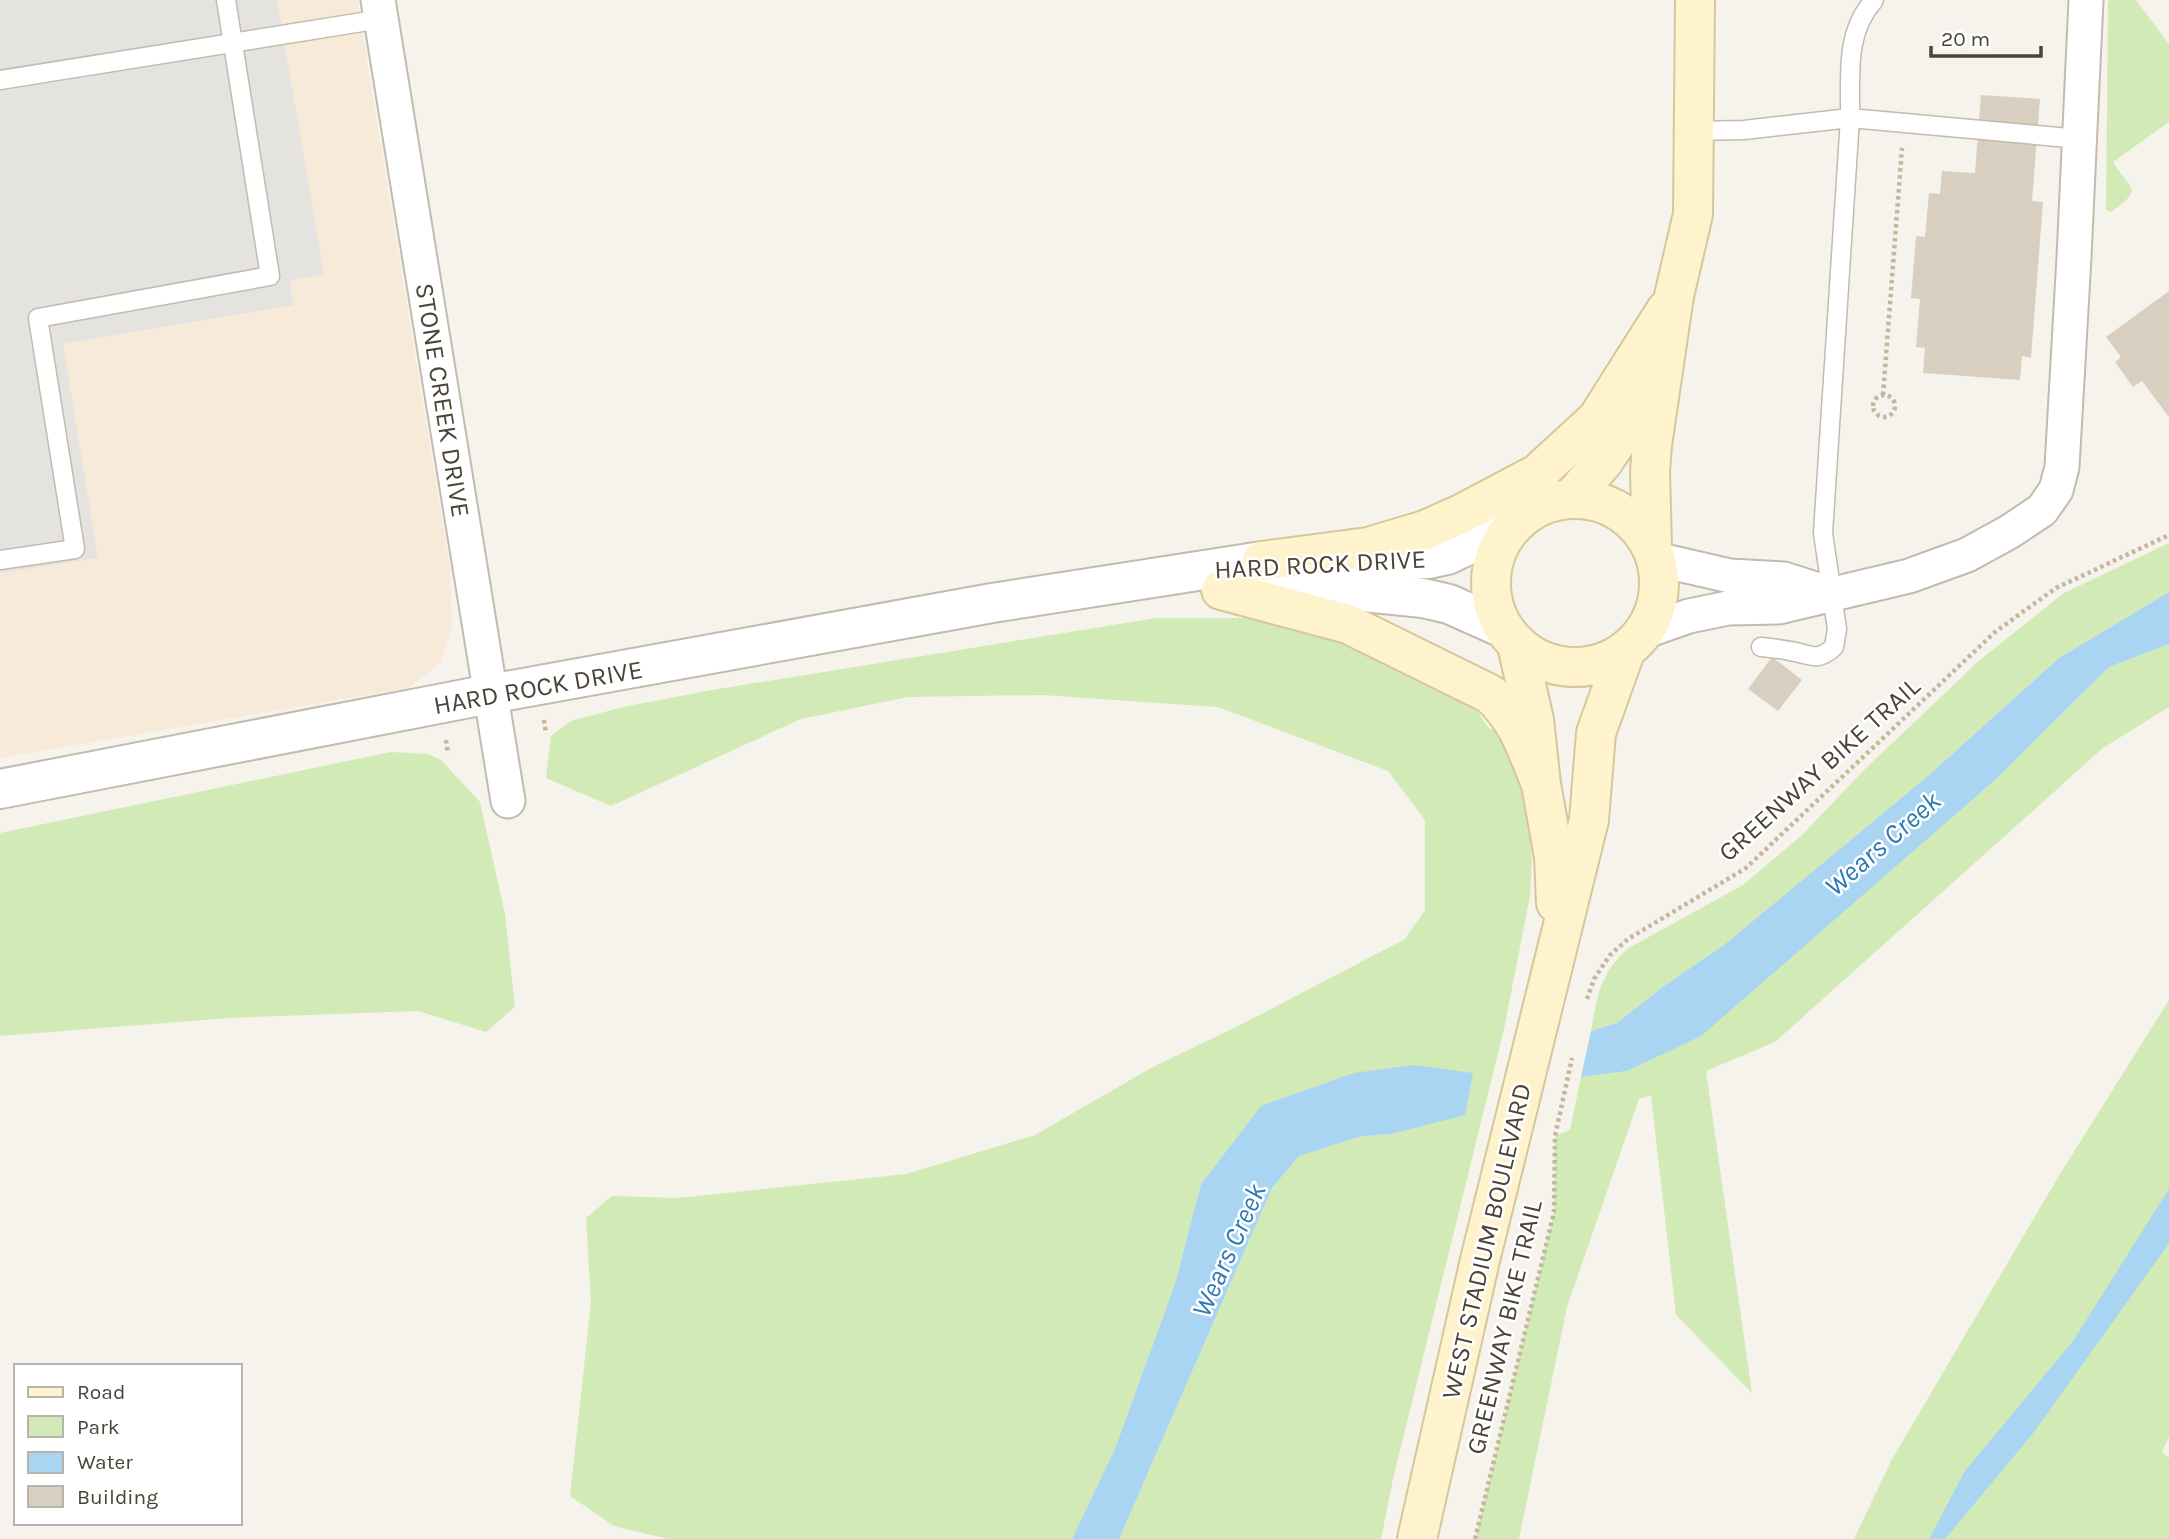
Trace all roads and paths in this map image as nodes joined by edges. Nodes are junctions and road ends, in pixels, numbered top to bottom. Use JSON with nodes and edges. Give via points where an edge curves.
{"nodes":[{"id":1,"x":226,"y":0,"type":"edge"},
{"id":2,"x":1695,"y":0,"type":"edge"},
{"id":3,"x":1874,"y":0,"type":"edge"},
{"id":4,"x":2086,"y":0,"type":"edge"},
{"id":5,"x":380,"y":10,"type":"edge"},
{"id":6,"x":232,"y":43,"type":"junction"},
{"id":7,"x":0,"y":80,"type":"edge"},
{"id":8,"x":1850,"y":118,"type":"junction"},
{"id":9,"x":1903,"y":123,"type":"junction"},
{"id":10,"x":1695,"y":131,"type":"junction"},
{"id":11,"x":2080,"y":139,"type":"junction"},
{"id":12,"x":1674,"y":296,"type":"junction"},
{"id":13,"x":1883,"y":395,"type":"junction"},
{"id":14,"x":1571,"y":499,"type":"junction"},
{"id":15,"x":1516,"y":522,"type":"junction"},
{"id":16,"x":2169,"y":535,"type":"edge"},
{"id":17,"x":1654,"y":552,"type":"junction"},
{"id":18,"x":0,"y":560,"type":"edge"},
{"id":19,"x":1262,"y":561,"type":"junction"},
{"id":20,"x":1221,"y":590,"type":"junction"},
{"id":21,"x":1076,"y":591,"type":"junction"},
{"id":22,"x":1830,"y":594,"type":"junction"},
{"id":23,"x":1510,"y":637,"type":"junction"},
{"id":24,"x":1636,"y":641,"type":"junction"},
{"id":25,"x":1761,"y":647,"type":"dead end"},
{"id":26,"x":490,"y":694,"type":"junction"},
{"id":27,"x":1541,"y":784,"type":"junction"},
{"id":28,"x":0,"y":789,"type":"edge"},
{"id":29,"x":508,"y":801,"type":"dead end"},
{"id":30,"x":1558,"y":943,"type":"junction"},
{"id":31,"x":1583,"y":1008,"type":"dead end"},
{"id":32,"x":1575,"y":1046,"type":"dead end"},
{"id":33,"x":1417,"y":1539,"type":"edge"},
{"id":34,"x":1475,"y":1539,"type":"edge"}],
"edges":[{"from":1,"to":6,"type":"lane"},
{"from":2,"to":10,"type":"main road"},
{"from":3,"to":8,"type":"lane","via":[[1855,29]]},
{"from":4,"to":11,"type":"street"},
{"from":5,"to":6,"type":"lane"},
{"from":5,"to":26,"type":"street","name":"STONE CREEK DRIVE"},
{"from":6,"to":7,"type":"lane"},
{"from":6,"to":18,"type":"lane","via":[[270,276],[38,318],[75,548]]},
{"from":8,"to":9,"type":"lane"},
{"from":8,"to":10,"type":"lane"},
{"from":8,"to":22,"type":"lane","via":[[1824,533]]},
{"from":9,"to":11,"type":"lane"},
{"from":9,"to":13,"type":"path"},
{"from":10,"to":12,"type":"main road","via":[[1693,214]]},
{"from":11,"to":22,"type":"street","via":[[2062,467],[2056,490],[2042,510],[1967,555],[1909,576]]},
{"from":12,"to":14,"type":"main road","via":[[1622,434]]},
{"from":12,"to":17,"type":"main road","via":[[1650,472]]},
{"from":12,"to":19,"type":"main road","via":[[1597,419],[1537,474],[1425,530],[1367,547]]},
{"from":13,"to":13,"type":"path","via":[[1894,407],[1889,416],[1882,417],[1873,404]]},
{"from":14,"to":15,"type":"main road","via":[[1551,502]]},
{"from":14,"to":17,"type":"main road","via":[[1596,501],[1619,510],[1638,526]]},
{"from":15,"to":19,"type":"street","name":"HARD ROCK DRIVE","via":[[1429,559]]},
{"from":15,"to":23,"type":"main road","via":[[1494,559],[1490,583],[1493,606]]},
{"from":16,"to":31,"type":"path","name":"GREENWAY BIKE TRAIL","via":[[2056,588],[1995,632],[1746,868],[1609,955]]},
{"from":17,"to":22,"type":"street","via":[[1730,576],[1784,579]]},
{"from":17,"to":24,"type":"main road","via":[[1660,589],[1656,611]]},
{"from":19,"to":21,"type":"street","name":"HARD ROCK DRIVE"},
{"from":20,"to":21,"type":"street","name":"HARD ROCK DRIVE"},
{"from":20,"to":23,"type":"street","name":"HARD ROCK DRIVE","via":[[1354,591],[1423,598],[1450,604]]},
{"from":20,"to":27,"type":"main road","via":[[1348,624],[1490,694],[1518,727]]},
{"from":21,"to":26,"type":"street","name":"HARD ROCK DRIVE"},
{"from":22,"to":24,"type":"street","via":[[1779,607],[1702,613]]},
{"from":22,"to":25,"type":"lane","via":[[1837,629],[1834,647],[1823,656]]},
{"from":23,"to":24,"type":"main road","via":[[1542,661],[1570,668],[1599,665]]},
{"from":23,"to":27,"type":"main road","name":"WEST STADIUM BOULEVARD","via":[[1534,720]]},
{"from":24,"to":30,"type":"main road","name":"WEST STADIUM BOULEVARD","via":[[1596,733],[1589,820]]},
{"from":26,"to":28,"type":"street","name":"HARD ROCK DRIVE"},
{"from":26,"to":29,"type":"street","name":"STONE CREEK DRIVE"},
{"from":27,"to":30,"type":"main road","name":"WEST STADIUM BOULEVARD","via":[[1554,857]]},
{"from":30,"to":33,"type":"main road","name":"WEST STADIUM BOULEVARD"},
{"from":32,"to":34,"type":"path","name":"GREENWAY BIKE TRAIL","via":[[1555,1136],[1554,1212]]}]}
